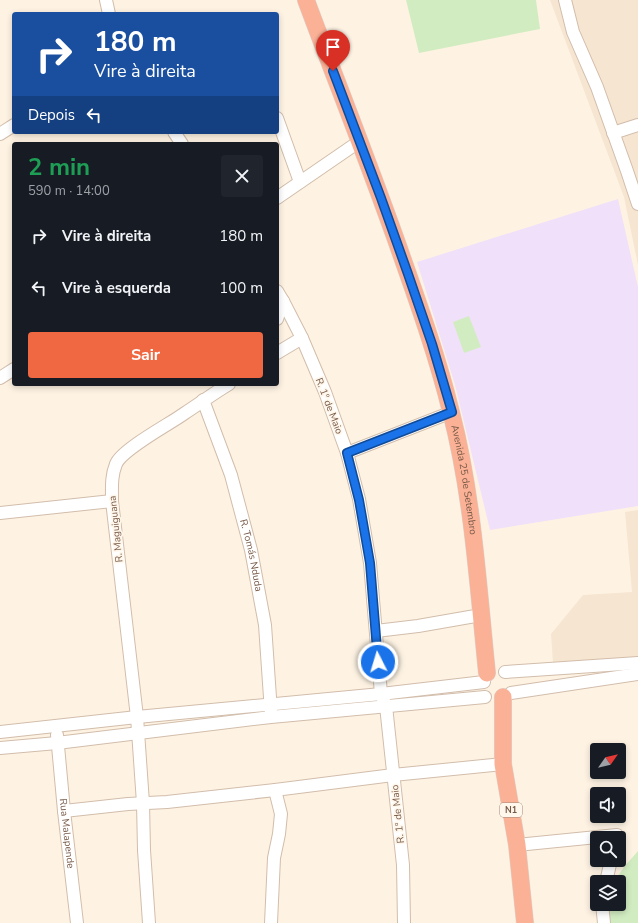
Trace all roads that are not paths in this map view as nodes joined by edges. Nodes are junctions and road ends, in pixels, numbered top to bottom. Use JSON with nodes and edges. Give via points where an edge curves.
{"nodes":[{"id":1,"x":106,"y":0,"type":"edge"},
{"id":2,"x":306,"y":0,"type":"edge"},
{"id":3,"x":565,"y":0,"type":"edge"},
{"id":4,"x":109,"y":12,"type":"edge"},
{"id":5,"x":279,"y":124,"type":"edge"},
{"id":6,"x":638,"y":125,"type":"edge"},
{"id":7,"x":12,"y":126,"type":"edge"},
{"id":8,"x":613,"y":133,"type":"junction"},
{"id":9,"x":0,"y":134,"type":"edge"},
{"id":10,"x":360,"y":141,"type":"junction"},
{"id":11,"x":300,"y":182,"type":"junction"},
{"id":12,"x":279,"y":197,"type":"edge"},
{"id":13,"x":638,"y":204,"type":"edge"},
{"id":14,"x":280,"y":296,"type":"edge"},
{"id":15,"x":302,"y":338,"type":"junction"},
{"id":16,"x":279,"y":353,"type":"edge"},
{"id":17,"x":12,"y":370,"type":"edge"},
{"id":18,"x":0,"y":378,"type":"edge"},
{"id":19,"x":225,"y":386,"type":"edge"},
{"id":20,"x":203,"y":400,"type":"junction"},
{"id":21,"x":452,"y":412,"type":"junction"},
{"id":22,"x":347,"y":453,"type":"junction"},
{"id":23,"x":112,"y":501,"type":"junction"},
{"id":24,"x":0,"y":513,"type":"edge"},
{"id":25,"x":481,"y":615,"type":"junction"},
{"id":26,"x":376,"y":631,"type":"junction"},
{"id":27,"x":638,"y":663,"type":"edge"},
{"id":28,"x":618,"y":671,"type":"junction"},
{"id":29,"x":505,"y":672,"type":"junction"},
{"id":30,"x":638,"y":674,"type":"edge"},
{"id":31,"x":486,"y":678,"type":"junction"},
{"id":32,"x":381,"y":694,"type":"junction"},
{"id":33,"x":507,"y":695,"type":"junction"},
{"id":34,"x":485,"y":697,"type":"junction"},
{"id":35,"x":270,"y":704,"type":"junction"},
{"id":36,"x":386,"y":706,"type":"junction"},
{"id":37,"x":137,"y":717,"type":"junction"},
{"id":38,"x":272,"y":717,"type":"junction"},
{"id":39,"x":56,"y":726,"type":"junction"},
{"id":40,"x":0,"y":732,"type":"edge"},
{"id":41,"x":137,"y":733,"type":"junction"},
{"id":42,"x":57,"y":743,"type":"junction"},
{"id":43,"x":0,"y":748,"type":"edge"},
{"id":44,"x":503,"y":764,"type":"junction"},
{"id":45,"x":393,"y":775,"type":"junction"},
{"id":46,"x":275,"y":790,"type":"junction"},
{"id":47,"x":143,"y":803,"type":"junction"},
{"id":48,"x":64,"y":811,"type":"junction"},
{"id":49,"x":590,"y":838,"type":"edge"},
{"id":50,"x":517,"y":845,"type":"junction"},
{"id":51,"x":603,"y":911,"type":"edge"},
{"id":52,"x":77,"y":923,"type":"edge"},
{"id":53,"x":149,"y":923,"type":"edge"},
{"id":54,"x":271,"y":923,"type":"edge"},
{"id":55,"x":404,"y":923,"type":"edge"},
{"id":56,"x":525,"y":923,"type":"edge"},
{"id":57,"x":604,"y":923,"type":"edge"}],
"edges":[{"from":1,"to":4,"type":"street"},
{"from":2,"to":10,"type":"highway","name":"Avenida 25 de Setembro"},
{"from":3,"to":8,"type":"street","via":[[573,32],[597,87]]},
{"from":5,"to":11,"type":"street"},
{"from":6,"to":8,"type":"street"},
{"from":7,"to":9,"type":"street"},
{"from":8,"to":13,"type":"street"},
{"from":10,"to":11,"type":"street"},
{"from":10,"to":21,"type":"highway","name":"Avenida 25 de Setembro","via":[[432,344]]},
{"from":11,"to":12,"type":"street"},
{"from":14,"to":15,"type":"street","name":"R. 1º de Maio"},
{"from":15,"to":16,"type":"street"},
{"from":15,"to":22,"type":"street","name":"R. 1º de Maio"},
{"from":17,"to":18,"type":"street"},
{"from":19,"to":20,"type":"street","name":"R. Maguiguana"},
{"from":20,"to":23,"type":"street","name":"R. Maguiguana","via":[[129,449],[116,463],[112,478]]},
{"from":20,"to":35,"type":"street","name":"R. Tomás Nduda","via":[[231,475],[251,550],[265,625]]},
{"from":21,"to":22,"type":"street"},
{"from":21,"to":25,"type":"highway","name":"Avenida 25 de Setembro","via":[[466,480]]},
{"from":22,"to":26,"type":"street","name":"R. 1º de Maio","via":[[359,500],[370,563]]},
{"from":23,"to":24,"type":"street"},
{"from":23,"to":37,"type":"street","name":"R. Maguiguana"},
{"from":25,"to":26,"type":"street"},
{"from":25,"to":31,"type":"highway","name":"Avenida 25 de Setembro"},
{"from":26,"to":32,"type":"street","name":"R. 1º de Maio"},
{"from":27,"to":28,"type":"street"},
{"from":28,"to":29,"type":"street"},
{"from":28,"to":30,"type":"street"},
{"from":28,"to":33,"type":"street"},
{"from":29,"to":31,"type":"street"},
{"from":29,"to":33,"type":"street","via":[[514,681],[514,686]]},
{"from":31,"to":32,"type":"street"},
{"from":31,"to":34,"type":"street","via":[[489,691]]},
{"from":32,"to":35,"type":"street"},
{"from":32,"to":36,"type":"street","name":"R. 1º de Maio"},
{"from":33,"to":34,"type":"street"},
{"from":33,"to":44,"type":"highway","number":"N1"},
{"from":34,"to":36,"type":"street"},
{"from":35,"to":37,"type":"street"},
{"from":35,"to":38,"type":"street","name":"R. Tomás Nduda"},
{"from":36,"to":38,"type":"street"},
{"from":36,"to":45,"type":"street","name":"R. 1º de Maio"},
{"from":37,"to":39,"type":"street"},
{"from":37,"to":41,"type":"street","name":"R. Maguiguana"},
{"from":38,"to":41,"type":"street"},
{"from":39,"to":40,"type":"street"},
{"from":39,"to":42,"type":"street","name":"Rua Malapende"},
{"from":41,"to":42,"type":"street"},
{"from":41,"to":47,"type":"street","name":"R. Maguiguana"},
{"from":42,"to":43,"type":"street"},
{"from":42,"to":48,"type":"street","name":"Rua Malapende"},
{"from":44,"to":45,"type":"street"},
{"from":44,"to":50,"type":"highway","number":"N1"},
{"from":45,"to":46,"type":"street"},
{"from":45,"to":55,"type":"street","name":"R. 1º de Maio","via":[[403,865]]},
{"from":46,"to":47,"type":"street"},
{"from":46,"to":54,"type":"street","via":[[281,814],[274,858]]},
{"from":47,"to":48,"type":"street"},
{"from":47,"to":53,"type":"street","name":"R. Maguiguana"},
{"from":48,"to":52,"type":"street","name":"Rua Malapende"},
{"from":49,"to":50,"type":"street"},
{"from":50,"to":56,"type":"highway","number":"N1"},
{"from":51,"to":57,"type":"street"}]}
